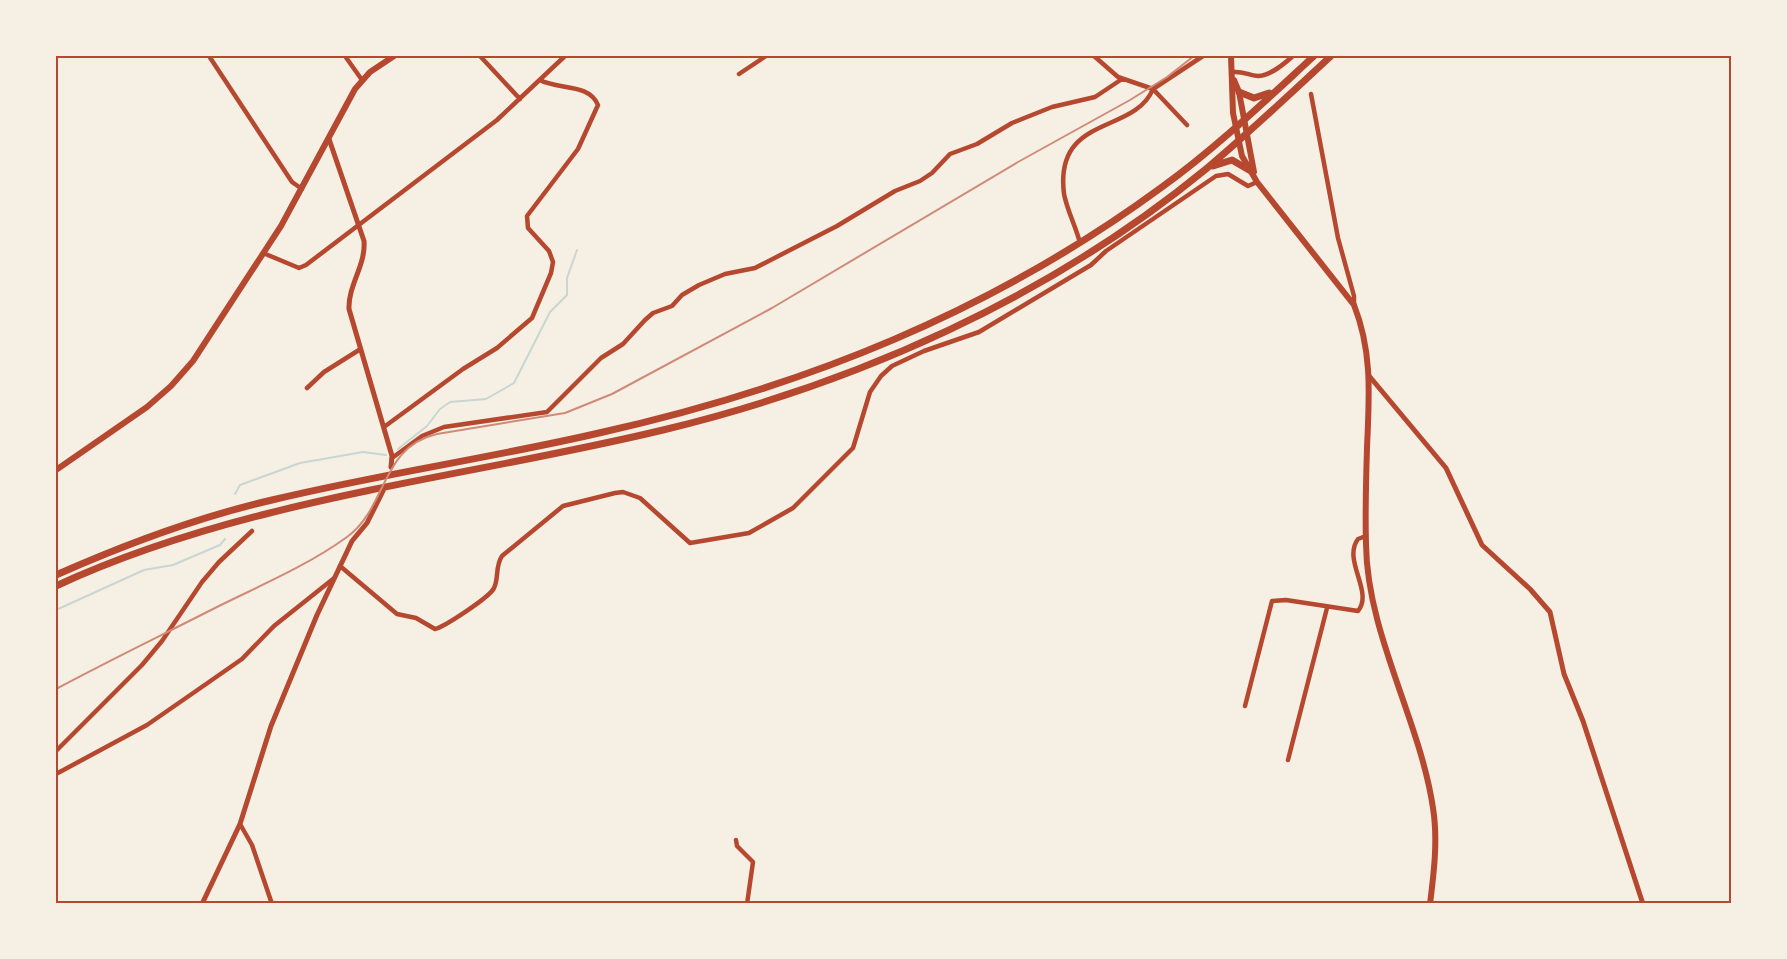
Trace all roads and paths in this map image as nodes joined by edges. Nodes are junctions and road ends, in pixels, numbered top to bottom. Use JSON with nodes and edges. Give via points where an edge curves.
{"nodes":[{"id":1,"x":209,"y":56,"type":"edge"},
{"id":2,"x":345,"y":56,"type":"edge"},
{"id":3,"x":394,"y":56,"type":"edge"},
{"id":4,"x":480,"y":56,"type":"edge"},
{"id":5,"x":565,"y":56,"type":"edge"},
{"id":6,"x":766,"y":56,"type":"edge"},
{"id":7,"x":1094,"y":56,"type":"edge"},
{"id":8,"x":1203,"y":56,"type":"edge"},
{"id":9,"x":1231,"y":56,"type":"edge"},
{"id":10,"x":1293,"y":56,"type":"edge"},
{"id":11,"x":1314,"y":56,"type":"edge"},
{"id":12,"x":1331,"y":56,"type":"edge"},
{"id":13,"x":739,"y":74,"type":"dead end"},
{"id":14,"x":1233,"y":76,"type":"junction"},
{"id":15,"x":1122,"y":79,"type":"junction"},
{"id":16,"x":362,"y":80,"type":"junction"},
{"id":17,"x":540,"y":80,"type":"junction"},
{"id":18,"x":1280,"y":88,"type":"junction"},
{"id":19,"x":1153,"y":89,"type":"junction"},
{"id":20,"x":1239,"y":92,"type":"junction"},
{"id":21,"x":1311,"y":94,"type":"dead end"},
{"id":22,"x":520,"y":99,"type":"junction"},
{"id":23,"x":1244,"y":119,"type":"junction"},
{"id":24,"x":1188,"y":125,"type":"dead end"},
{"id":25,"x":1234,"y":128,"type":"junction"},
{"id":26,"x":1246,"y":134,"type":"junction"},
{"id":27,"x":329,"y":139,"type":"junction"},
{"id":28,"x":1237,"y":142,"type":"junction"},
{"id":29,"x":1205,"y":170,"type":"junction"},
{"id":30,"x":1249,"y":170,"type":"junction"},
{"id":31,"x":1257,"y":182,"type":"junction"},
{"id":32,"x":302,"y":189,"type":"junction"},
{"id":33,"x":359,"y":224,"type":"junction"},
{"id":34,"x":1080,"y":243,"type":"junction"},
{"id":35,"x":263,"y":253,"type":"junction"},
{"id":36,"x":1354,"y":305,"type":"junction"},
{"id":37,"x":359,"y":350,"type":"junction"},
{"id":38,"x":1370,"y":377,"type":"junction"},
{"id":39,"x":307,"y":388,"type":"dead end"},
{"id":40,"x":384,"y":427,"type":"junction"},
{"id":41,"x":392,"y":458,"type":"junction"},
{"id":42,"x":392,"y":467,"type":"dead end"},
{"id":43,"x":56,"y":470,"type":"edge"},
{"id":44,"x":383,"y":490,"type":"dead end"},
{"id":45,"x":252,"y":531,"type":"dead end"},
{"id":46,"x":1366,"y":536,"type":"junction"},
{"id":47,"x":340,"y":566,"type":"junction"},
{"id":48,"x":56,"y":574,"type":"edge"},
{"id":49,"x":335,"y":577,"type":"junction"},
{"id":50,"x":56,"y":586,"type":"edge"},
{"id":51,"x":1327,"y":608,"type":"junction"},
{"id":52,"x":1245,"y":706,"type":"dead end"},
{"id":53,"x":56,"y":751,"type":"edge"},
{"id":54,"x":1288,"y":760,"type":"dead end"},
{"id":55,"x":56,"y":774,"type":"edge"},
{"id":56,"x":240,"y":824,"type":"junction"},
{"id":57,"x":736,"y":840,"type":"dead end"},
{"id":58,"x":202,"y":903,"type":"edge"},
{"id":59,"x":272,"y":903,"type":"edge"},
{"id":60,"x":747,"y":903,"type":"edge"},
{"id":61,"x":1430,"y":903,"type":"edge"},
{"id":62,"x":1643,"y":903,"type":"edge"}],
"edges":[{"from":1,"to":32,"type":"street","via":[[292,182]]},
{"from":2,"to":16,"type":"street"},
{"from":3,"to":16,"type":"main road"},
{"from":4,"to":22,"type":"street"},
{"from":5,"to":17,"type":"street"},
{"from":6,"to":13,"type":"street"},
{"from":7,"to":15,"type":"street"},
{"from":8,"to":19,"type":"street"},
{"from":9,"to":14,"type":"main road"},
{"from":10,"to":14,"type":"street","via":[[1269,73],[1260,76],[1241,71]]},
{"from":11,"to":18,"type":"highway"},
{"from":12,"to":26,"type":"highway"},
{"from":14,"to":20,"type":"main road"},
{"from":14,"to":25,"type":"main road"},
{"from":15,"to":19,"type":"street"},
{"from":15,"to":41,"type":"street","via":[[1095,97],[1052,107],[950,154],[920,181],[755,268],[699,285],[645,320],[547,412],[444,427],[422,436]]},
{"from":16,"to":27,"type":"main road"},
{"from":17,"to":22,"type":"street"},
{"from":17,"to":40,"type":"street","via":[[585,92],[598,105],[578,150],[527,216],[528,228],[549,251],[553,262],[535,314],[498,348]]},
{"from":18,"to":20,"type":"highway","via":[[1260,98]]},
{"from":18,"to":23,"type":"highway"},
{"from":19,"to":24,"type":"street"},
{"from":19,"to":34,"type":"street","via":[[1140,106],[1089,132],[1069,154],[1064,196]]},
{"from":20,"to":23,"type":"main road"},
{"from":21,"to":36,"type":"street"},
{"from":22,"to":33,"type":"street"},
{"from":23,"to":25,"type":"highway"},
{"from":23,"to":26,"type":"main road"},
{"from":25,"to":28,"type":"main road"},
{"from":25,"to":34,"type":"highway","via":[[1163,187]]},
{"from":26,"to":28,"type":"highway"},
{"from":26,"to":31,"type":"main road"},
{"from":27,"to":32,"type":"main road"},
{"from":27,"to":33,"type":"street"},
{"from":28,"to":29,"type":"highway"},
{"from":28,"to":30,"type":"main road"},
{"from":29,"to":30,"type":"highway","via":[[1226,160],[1236,161]]},
{"from":29,"to":50,"type":"highway","via":[[1050,276],[971,319],[872,363],[771,400],[601,444],[276,511],[196,533]]},
{"from":30,"to":31,"type":"main road"},
{"from":31,"to":36,"type":"main road"},
{"from":31,"to":47,"type":"street","via":[[1248,186],[1228,174],[1216,176],[1091,265],[980,332],[892,366],[870,392],[857,441],[848,455],[793,508],[760,529],[690,543],[632,494],[615,493],[563,506],[502,556],[491,594],[450,624],[435,628],[397,614]]},
{"from":32,"to":35,"type":"main road"},
{"from":33,"to":35,"type":"street","via":[[299,268]]},
{"from":33,"to":37,"type":"street","via":[[365,248],[349,304]]},
{"from":34,"to":48,"type":"highway","via":[[930,325],[769,389],[598,434],[274,499],[190,522]]},
{"from":35,"to":43,"type":"main road","via":[[206,342],[171,386]]},
{"from":36,"to":38,"type":"main road","via":[[1367,345]]},
{"from":37,"to":39,"type":"street"},
{"from":37,"to":40,"type":"street"},
{"from":38,"to":46,"type":"main road"},
{"from":38,"to":62,"type":"street","via":[[1446,468],[1482,545],[1550,612],[1564,674]]},
{"from":40,"to":41,"type":"street"},
{"from":41,"to":42,"type":"street"},
{"from":44,"to":47,"type":"street"},
{"from":45,"to":53,"type":"street","via":[[202,582],[142,665]]},
{"from":46,"to":51,"type":"street","via":[[1358,539],[1353,549],[1362,598],[1360,608],[1353,612]]},
{"from":46,"to":61,"type":"main road","via":[[1377,613],[1433,807],[1435,856]]},
{"from":47,"to":49,"type":"street"},
{"from":49,"to":55,"type":"street","via":[[274,626],[242,659],[147,725]]},
{"from":49,"to":56,"type":"street","via":[[271,726]]},
{"from":51,"to":52,"type":"street","via":[[1272,601]]},
{"from":51,"to":54,"type":"street"},
{"from":56,"to":58,"type":"street"},
{"from":56,"to":59,"type":"street","via":[[252,845]]},
{"from":57,"to":60,"type":"street","via":[[753,862]]}]}
